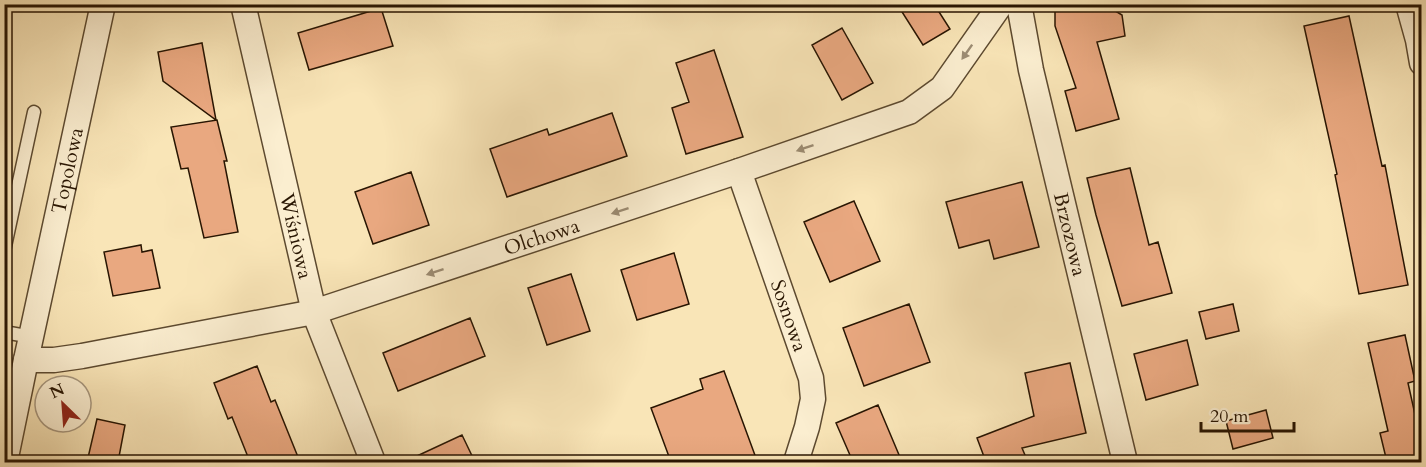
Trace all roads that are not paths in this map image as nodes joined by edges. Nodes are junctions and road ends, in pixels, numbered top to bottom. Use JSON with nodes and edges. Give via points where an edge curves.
{"nodes":[{"id":1,"x":103,"y":4,"type":"edge"},
{"id":2,"x":243,"y":4,"type":"edge"},
{"id":3,"x":1001,"y":4,"type":"edge"},
{"id":4,"x":1018,"y":4,"type":"edge"},
{"id":5,"x":1407,"y":4,"type":"edge"},
{"id":6,"x":1420,"y":47,"type":"edge"},
{"id":7,"x":34,"y":112,"type":"dead end"},
{"id":8,"x":739,"y":171,"type":"junction"},
{"id":9,"x":4,"y":252,"type":"edge"},
{"id":10,"x":314,"y":312,"type":"junction"},
{"id":11,"x":4,"y":332,"type":"edge"},
{"id":12,"x":29,"y":349,"type":"junction"},
{"id":13,"x":5,"y":462,"type":"edge"},
{"id":14,"x":373,"y":462,"type":"edge"},
{"id":15,"x":796,"y":462,"type":"edge"},
{"id":16,"x":1125,"y":462,"type":"edge"}],
"edges":[{"from":1,"to":12,"type":"street","name":"Topolowa"},
{"from":2,"to":10,"type":"street","name":"Wiśniowa"},
{"from":3,"to":8,"type":"street","name":"Olchowa","one_way":true,"via":[[942,88],[909,112]]},
{"from":4,"to":16,"type":"street","name":"Brzozowa","via":[[1030,70]]},
{"from":5,"to":6,"type":"street"},
{"from":7,"to":9,"type":"lane"},
{"from":8,"to":10,"type":"street","name":"Olchowa","one_way":true},
{"from":8,"to":15,"type":"street","name":"Sosnowa","via":[[811,378],[813,399]]},
{"from":10,"to":12,"type":"street","name":"Olchowa","via":[[54,360]]},
{"from":10,"to":14,"type":"street","name":"Wiśniowa"},
{"from":11,"to":12,"type":"lane"},
{"from":12,"to":13,"type":"street","name":"Topolowa"}]}
